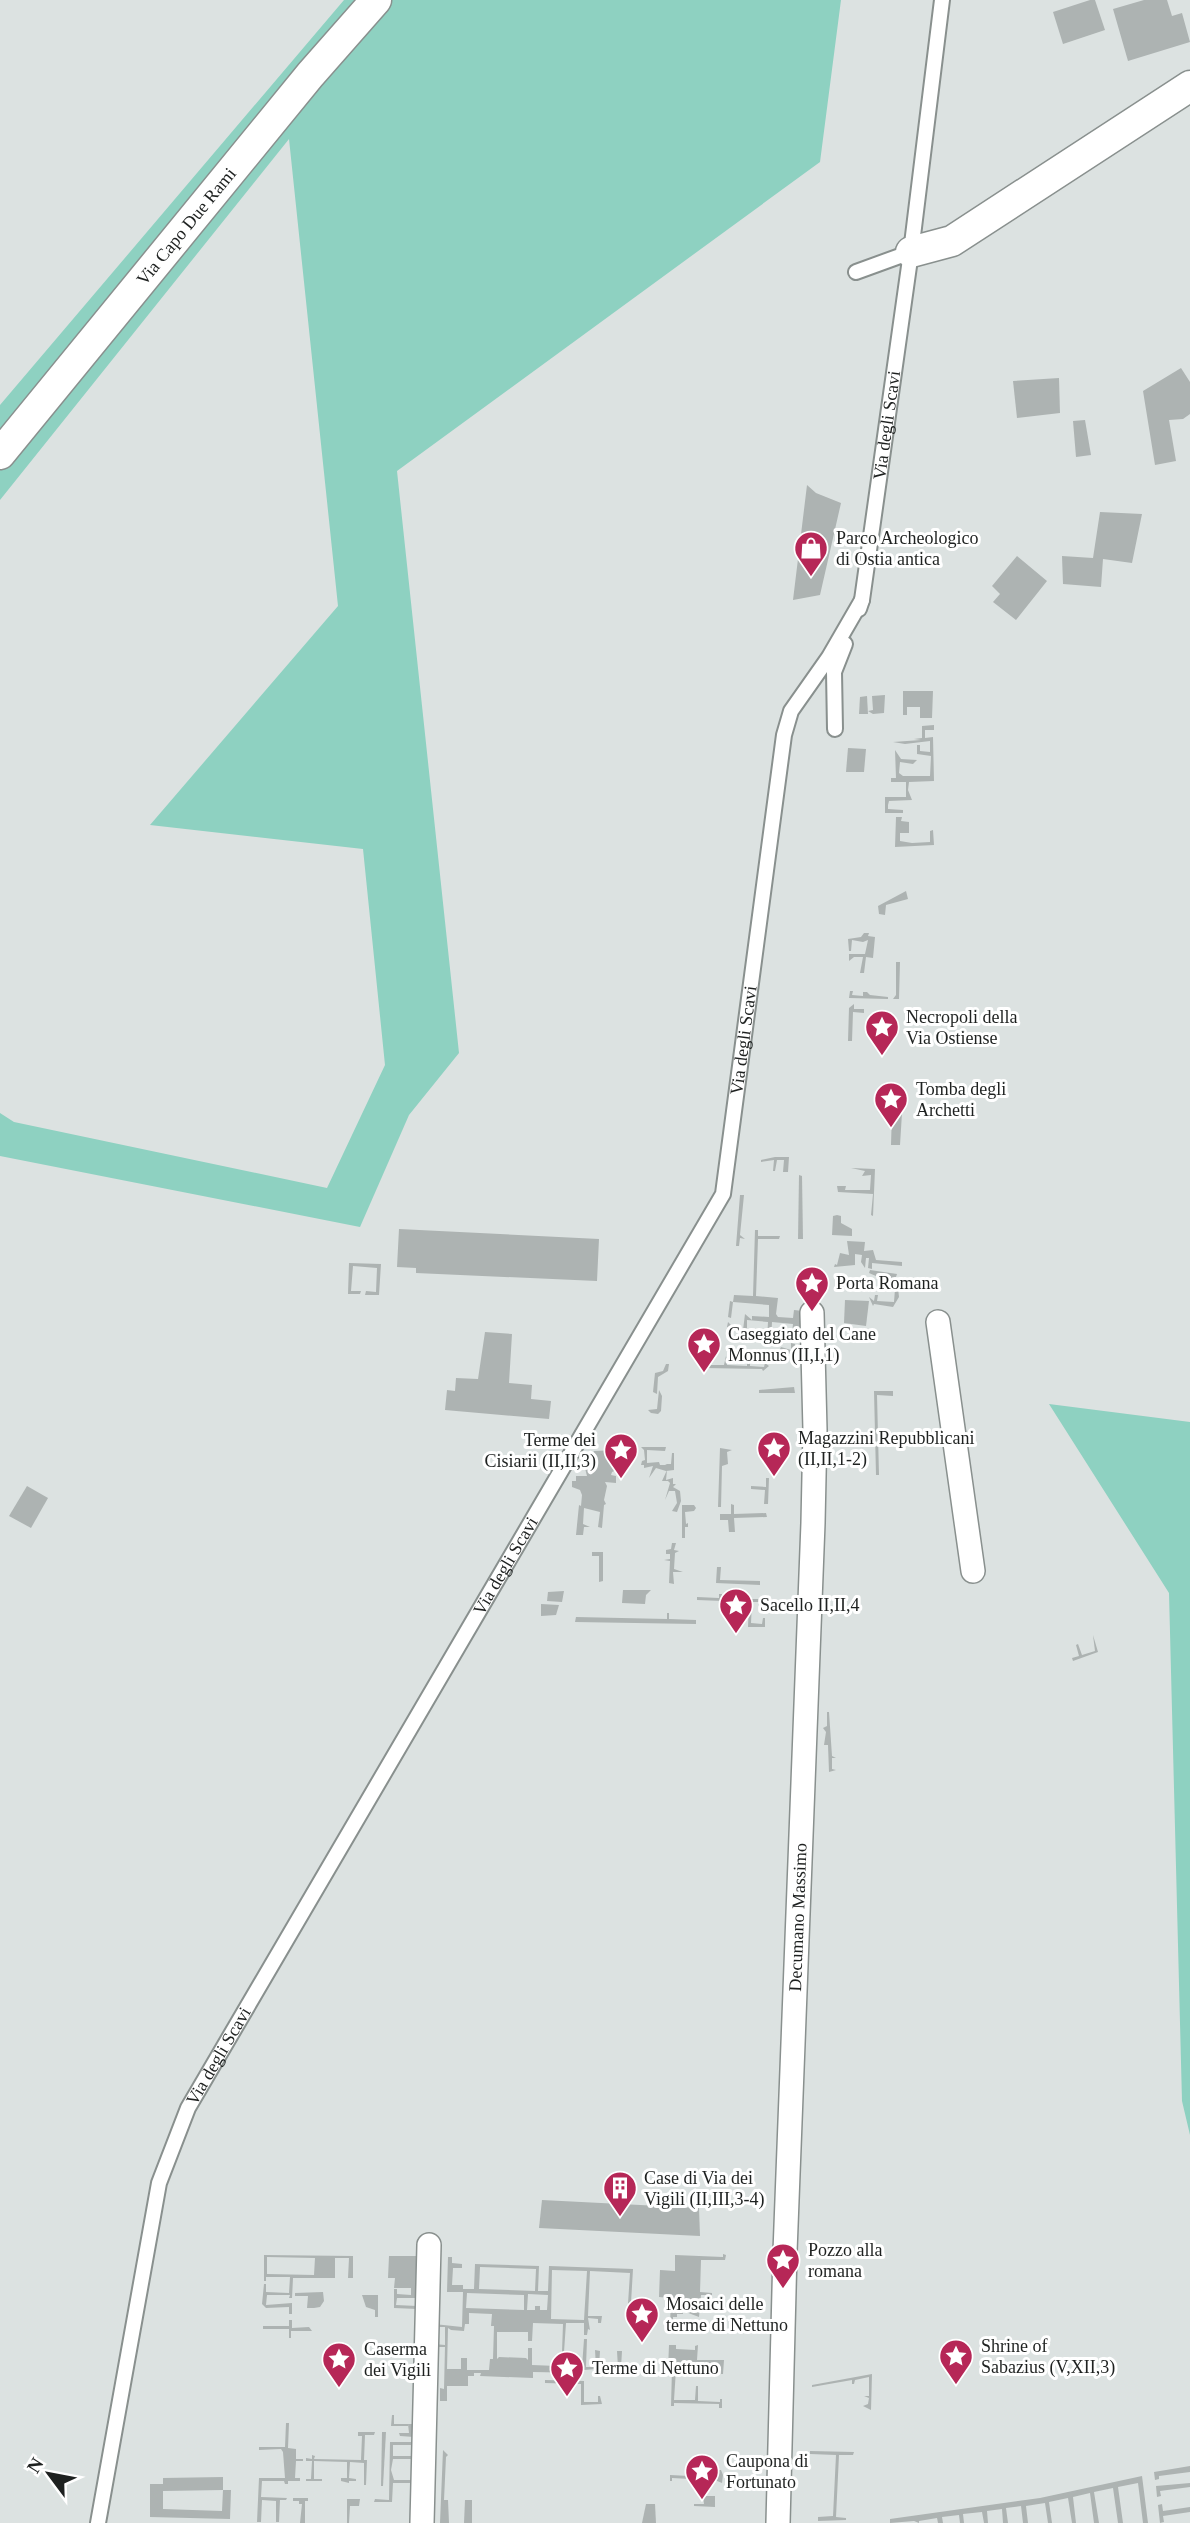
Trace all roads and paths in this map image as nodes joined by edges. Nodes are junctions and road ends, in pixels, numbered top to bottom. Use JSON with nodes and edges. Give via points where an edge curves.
{"nodes":[{"id":1,"x":376,"y":0,"type":"edge"},
{"id":2,"x":942,"y":0,"type":"edge"},
{"id":3,"x":1190,"y":86,"type":"edge"},
{"id":4,"x":911,"y":252,"type":"junction"},
{"id":5,"x":856,"y":272,"type":"dead end"},
{"id":6,"x":0,"y":454,"type":"edge"},
{"id":7,"x":862,"y":600,"type":"junction"},
{"id":8,"x":835,"y":729,"type":"dead end"},
{"id":9,"x":812,"y":1313,"type":"dead end"},
{"id":10,"x":938,"y":1322,"type":"dead end"},
{"id":11,"x":973,"y":1571,"type":"dead end"},
{"id":12,"x":429,"y":2245,"type":"dead end"},
{"id":13,"x":98,"y":2523,"type":"edge"},
{"id":14,"x":422,"y":2523,"type":"edge"},
{"id":15,"x":778,"y":2523,"type":"edge"}],
"edges":[{"from":1,"to":6,"type":"street","name":"Via Capo Due Rami"},
{"from":2,"to":4,"type":"lane","name":"Via degli Scavi"},
{"from":3,"to":4,"type":"street","via":[[952,241]]},
{"from":4,"to":5,"type":"lane"},
{"from":4,"to":7,"type":"lane","name":"Via degli Scavi"},
{"from":7,"to":8,"type":"lane","name":"Via degli Scavi","via":[[834,672]]},
{"from":7,"to":13,"type":"lane","name":"Via degli Scavi","via":[[830,657],[791,711],[784,734],[723,1194],[188,2108],[159,2183]]},
{"from":9,"to":15,"type":"street","name":"Decumano Massimo","via":[[813,1523]]},
{"from":10,"to":11,"type":"street"},
{"from":12,"to":14,"type":"street"}]}
